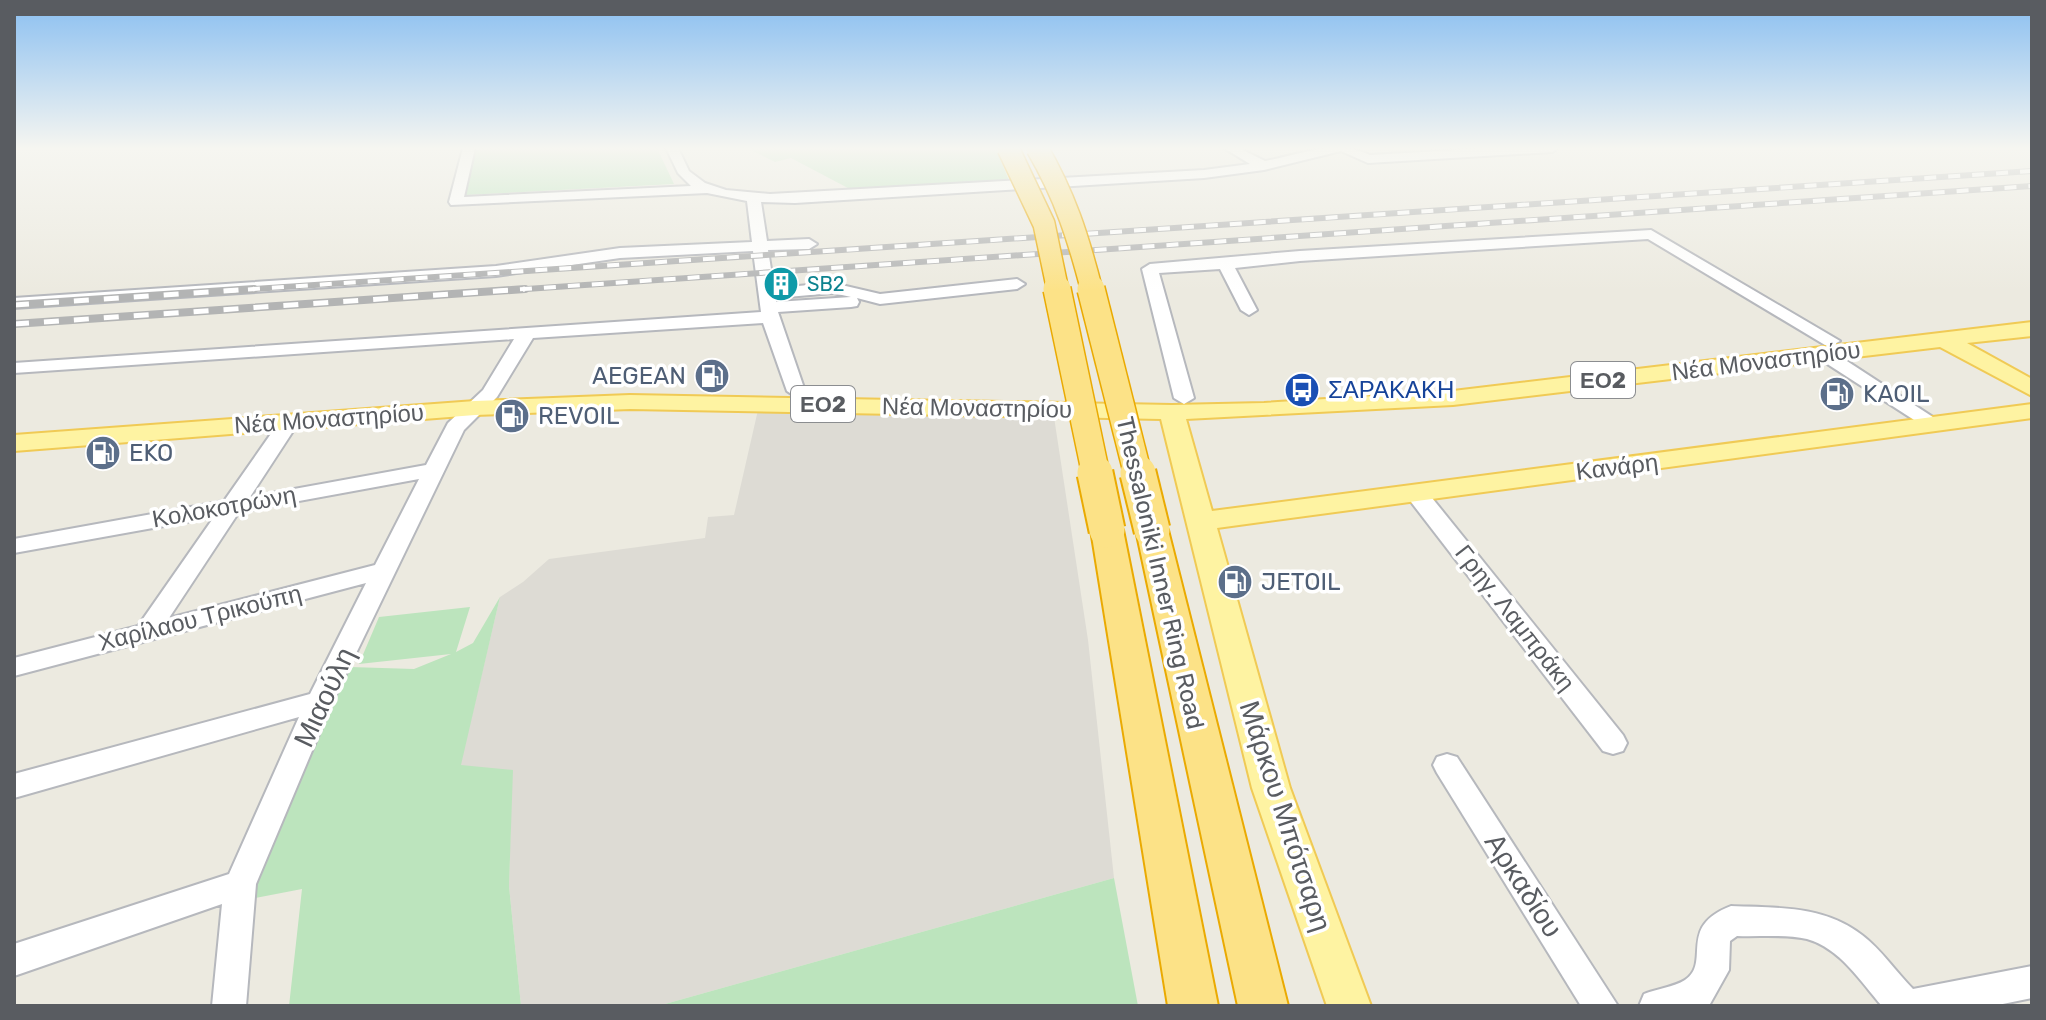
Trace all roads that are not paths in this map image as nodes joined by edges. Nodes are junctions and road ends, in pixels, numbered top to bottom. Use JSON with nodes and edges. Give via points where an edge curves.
{"nodes":[{"id":1,"x":458,"y":196,"type":"edge"},
{"id":2,"x":572,"y":196,"type":"edge"},
{"id":3,"x":746,"y":196,"type":"edge"},
{"id":4,"x":877,"y":196,"type":"edge"},
{"id":5,"x":1031,"y":196,"type":"edge"},
{"id":6,"x":1064,"y":196,"type":"edge"},
{"id":7,"x":753,"y":197,"type":"junction"},
{"id":8,"x":809,"y":244,"type":"dead end"},
{"id":9,"x":760,"y":245,"type":"junction"},
{"id":10,"x":1225,"y":264,"type":"junction"},
{"id":11,"x":1017,"y":284,"type":"dead end"},
{"id":12,"x":14,"y":303,"type":"edge"},
{"id":13,"x":768,"y":306,"type":"junction"},
{"id":14,"x":1249,"y":310,"type":"dead end"},
{"id":15,"x":2032,"y":318,"type":"edge"},
{"id":16,"x":2032,"y":329,"type":"edge"},
{"id":17,"x":527,"y":333,"type":"junction"},
{"id":18,"x":1936,"y":335,"type":"junction"},
{"id":19,"x":1828,"y":348,"type":"junction"},
{"id":20,"x":16,"y":370,"type":"edge"},
{"id":21,"x":2032,"y":389,"type":"edge"},
{"id":22,"x":796,"y":391,"type":"junction"},
{"id":23,"x":483,"y":401,"type":"junction"},
{"id":24,"x":1178,"y":405,"type":"junction"},
{"id":25,"x":2032,"y":411,"type":"edge"},
{"id":26,"x":289,"y":422,"type":"junction"},
{"id":27,"x":1932,"y":423,"type":"junction"},
{"id":28,"x":14,"y":428,"type":"edge"},
{"id":29,"x":14,"y":443,"type":"edge"},
{"id":30,"x":433,"y":470,"type":"junction"},
{"id":31,"x":1416,"y":493,"type":"junction"},
{"id":32,"x":231,"y":505,"type":"junction"},
{"id":33,"x":1202,"y":521,"type":"junction"},
{"id":34,"x":14,"y":546,"type":"edge"},
{"id":35,"x":385,"y":570,"type":"junction"},
{"id":36,"x":147,"y":632,"type":"junction"},
{"id":37,"x":14,"y":667,"type":"edge"},
{"id":38,"x":320,"y":701,"type":"junction"},
{"id":39,"x":1613,"y":743,"type":"dead end"},
{"id":40,"x":1447,"y":765,"type":"dead end"},
{"id":41,"x":14,"y":786,"type":"edge"},
{"id":42,"x":240,"y":884,"type":"junction"},
{"id":43,"x":14,"y":960,"type":"edge"},
{"id":44,"x":2032,"y":982,"type":"edge"},
{"id":45,"x":229,"y":1006,"type":"edge"},
{"id":46,"x":1193,"y":1006,"type":"edge"},
{"id":47,"x":1263,"y":1006,"type":"edge"},
{"id":48,"x":1349,"y":1006,"type":"edge"},
{"id":49,"x":1601,"y":1006,"type":"edge"},
{"id":50,"x":1656,"y":1006,"type":"edge"},
{"id":51,"x":1905,"y":1006,"type":"edge"},
{"id":52,"x":1911,"y":1006,"type":"edge"}],
"edges":[{"from":1,"to":2,"type":"street","via":[[456,202]]},
{"from":3,"to":7,"type":"street"},
{"from":4,"to":7,"type":"street"},
{"from":5,"to":46,"type":"highway","name":"Thessaloniki Inner Ring Road","bridge":true,"via":[[1044,224],[1107,530]]},
{"from":6,"to":47,"type":"highway","name":"Thessaloniki Inner Ring Road","bridge":true,"via":[[1152,530]]},
{"from":7,"to":9,"type":"street"},
{"from":8,"to":9,"type":"street"},
{"from":9,"to":12,"type":"street","via":[[620,253],[461,274]]},
{"from":9,"to":13,"type":"street"},
{"from":10,"to":14,"type":"street"},
{"from":10,"to":19,"type":"street","via":[[1651,234]]},
{"from":10,"to":24,"type":"street","via":[[1150,269]]},
{"from":11,"to":13,"type":"street"},
{"from":13,"to":17,"type":"street"},
{"from":13,"to":22,"type":"street"},
{"from":15,"to":18,"type":"main road","name":"Νέα Μοναστηρίου","number":"ΕΟ2"},
{"from":16,"to":18,"type":"main road","name":"Νέα Μοναστηρίου","number":"ΕΟ2"},
{"from":17,"to":20,"type":"street"},
{"from":17,"to":23,"type":"street","name":"Μιαούλη"},
{"from":18,"to":19,"type":"main road","name":"Νέα Μοναστηρίου","number":"ΕΟ2"},
{"from":18,"to":21,"type":"main road"},
{"from":19,"to":24,"type":"main road","name":"Νέα Μοναστηρίου","number":"ΕΟ2","via":[[1405,402],[1264,410]]},
{"from":19,"to":27,"type":"street"},
{"from":22,"to":23,"type":"main road","name":"Νέα Μοναστηρίου","number":"ΕΟ2","via":[[621,389]]},
{"from":22,"to":24,"type":"main road","name":"Νέα Μοναστηρίου","number":"ΕΟ2"},
{"from":23,"to":24,"type":"main road","name":"Νέα Μοναστηρίου","number":"ΕΟ2"},
{"from":23,"to":26,"type":"main road","name":"Νέα Μοναστηρίου","number":"ΕΟ2"},
{"from":23,"to":28,"type":"main road","name":"Νέα Μοναστηρίου","number":"ΕΟ2"},
{"from":23,"to":30,"type":"street","name":"Μιαούλη","via":[[456,426]]},
{"from":24,"to":33,"type":"main road","name":"Μάρκου Μπότσαρη"},
{"from":25,"to":27,"type":"main road","name":"Κανάρη"},
{"from":26,"to":29,"type":"main road","name":"Νέα Μοναστηρίου","number":"ΕΟ2"},
{"from":26,"to":32,"type":"street"},
{"from":27,"to":31,"type":"main road","name":"Κανάρη"},
{"from":30,"to":32,"type":"street","name":"Κολοκοτρώνη"},
{"from":30,"to":35,"type":"street","name":"Μιαούλη"},
{"from":31,"to":33,"type":"main road","name":"Κανάρη"},
{"from":31,"to":39,"type":"street","name":"Γρηγ. Λαμπράκη"},
{"from":32,"to":34,"type":"street","name":"Κολοκοτρώνη"},
{"from":32,"to":36,"type":"street"},
{"from":33,"to":48,"type":"main road","name":"Μάρκου Μπότσαρη","via":[[1271,788]]},
{"from":35,"to":36,"type":"street","name":"Χαρίλαου Τρικούπη"},
{"from":35,"to":38,"type":"street","name":"Μιαούλη"},
{"from":36,"to":37,"type":"street","name":"Χαρίλαου Τρικούπη"},
{"from":38,"to":41,"type":"street"},
{"from":38,"to":42,"type":"street","name":"Μιαούλη"},
{"from":40,"to":49,"type":"street","name":"Αρκαδίου"},
{"from":42,"to":43,"type":"street"},
{"from":42,"to":45,"type":"street","name":"Μιαούλη"},
{"from":44,"to":52,"type":"street"},
{"from":50,"to":51,"type":"street","via":[[1698,992],[1712,970],[1714,934],[1731,921],[1807,924],[1829,933],[1851,946]]}]}
